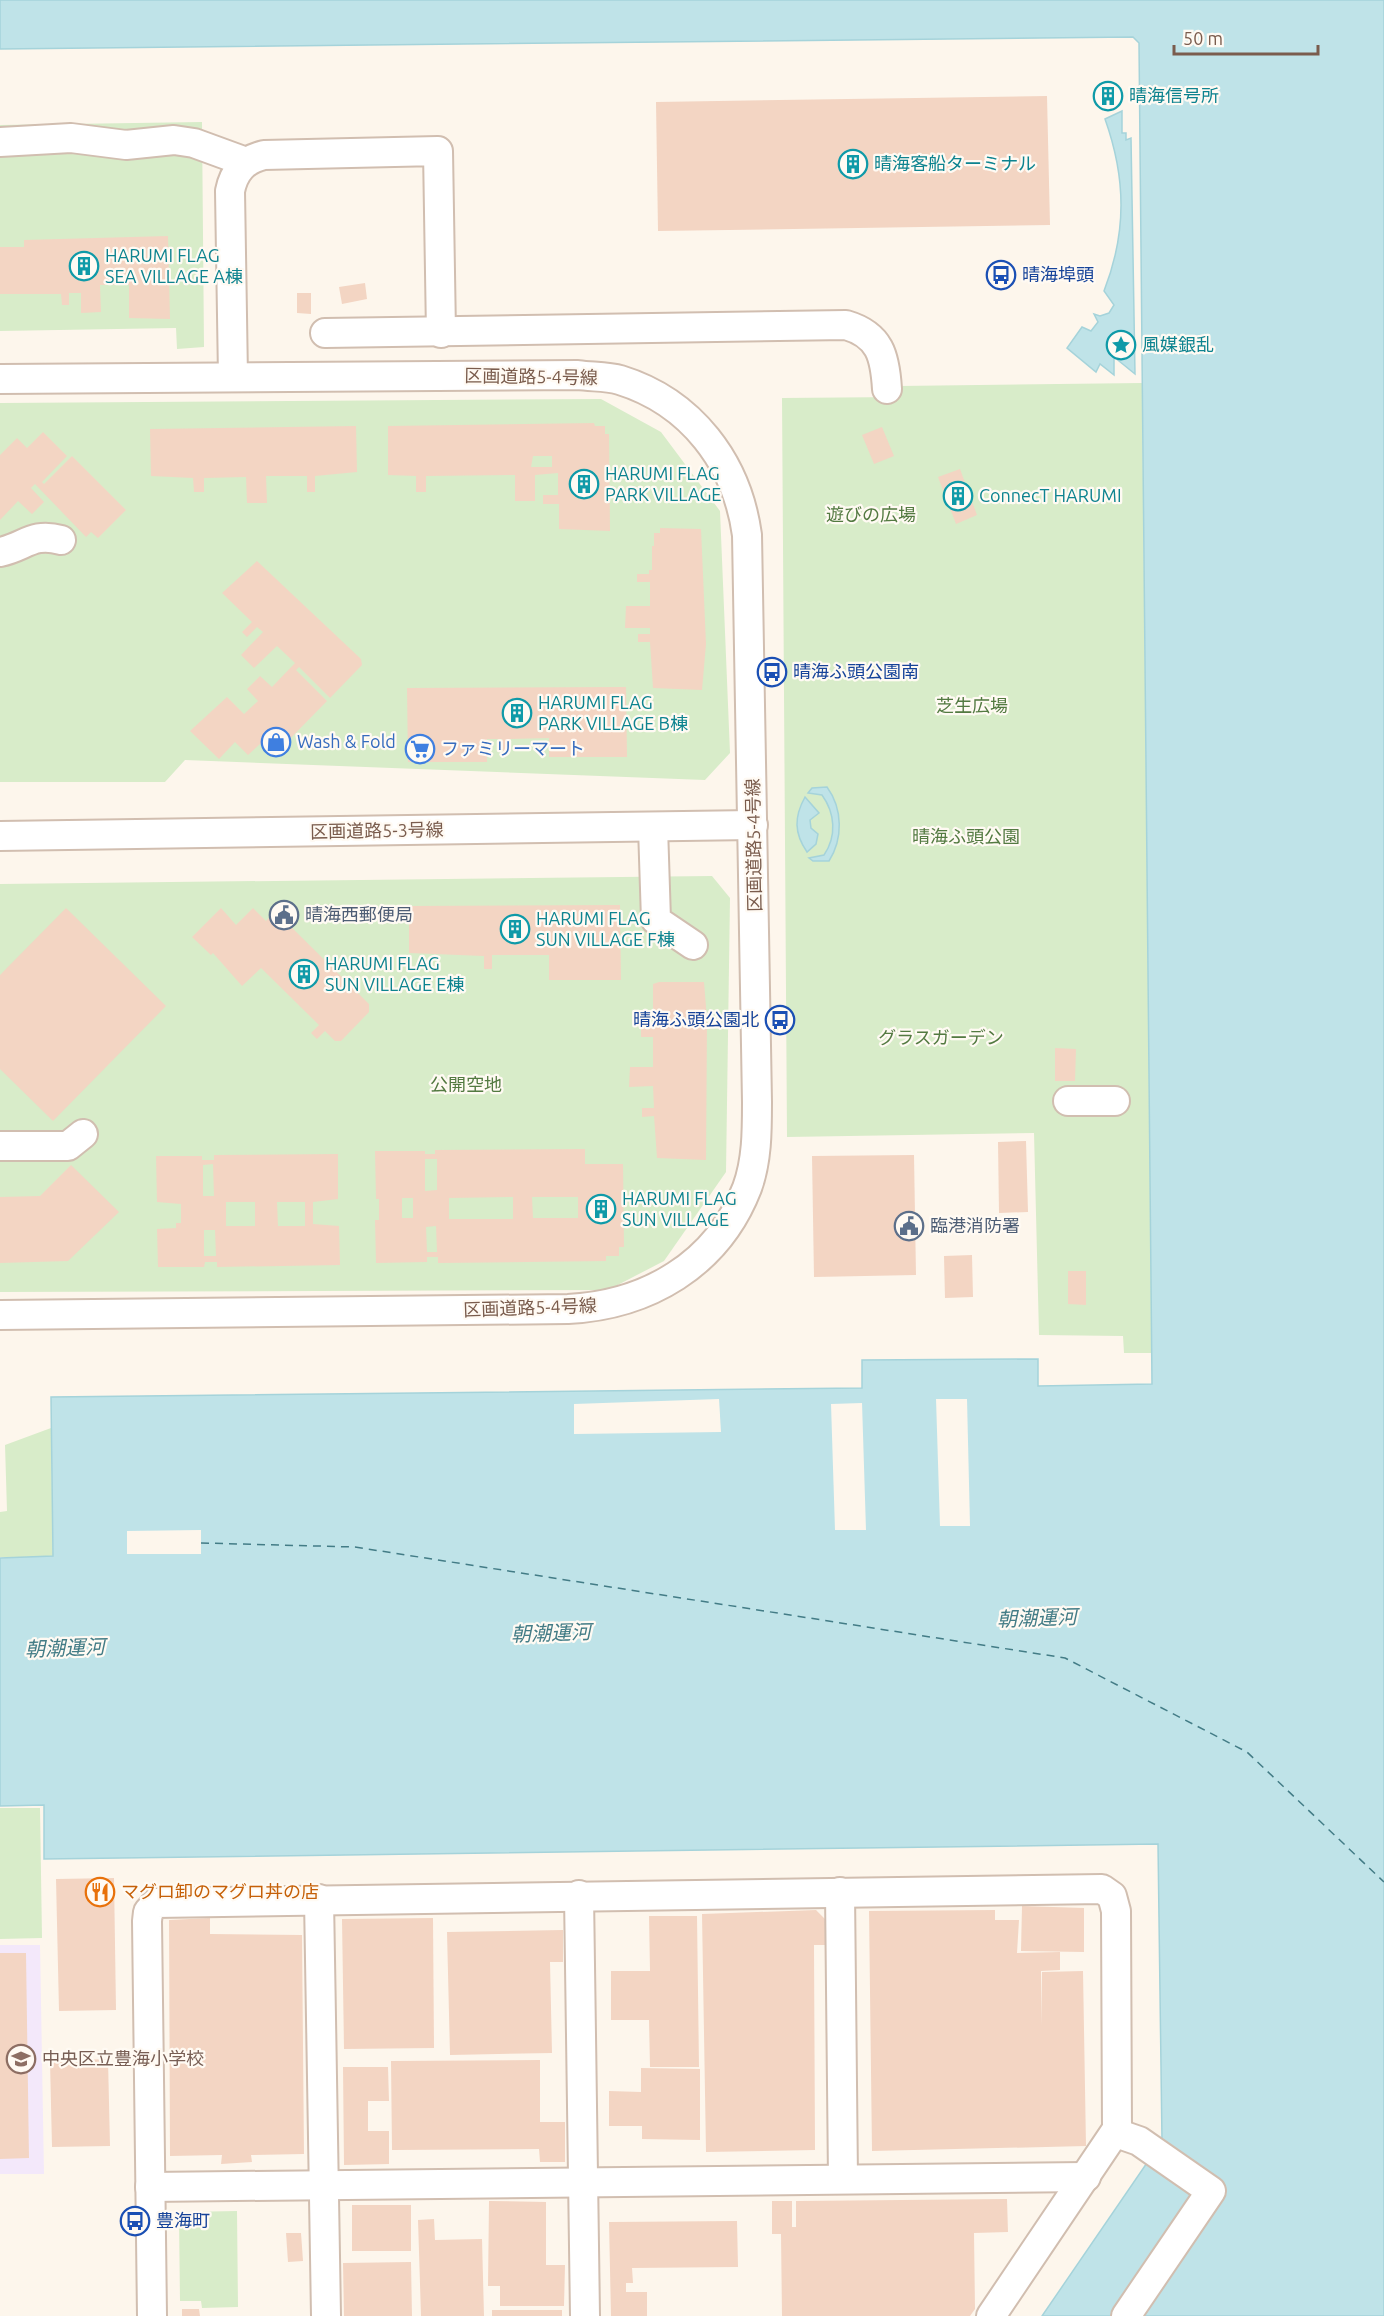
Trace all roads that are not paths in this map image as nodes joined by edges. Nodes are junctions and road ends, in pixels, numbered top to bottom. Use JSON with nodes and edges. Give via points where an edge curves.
{"nodes":[{"id":1,"x":0,"y":142,"type":"edge"},
{"id":2,"x":246,"y":162,"type":"junction"},
{"id":3,"x":325,"y":333,"type":"dead end"},
{"id":4,"x":441,"y":333,"type":"junction"},
{"id":5,"x":233,"y":377,"type":"junction"},
{"id":6,"x":0,"y":379,"type":"edge"},
{"id":7,"x":887,"y":389,"type":"dead end"},
{"id":8,"x":61,"y":540,"type":"dead end"},
{"id":9,"x":0,"y":552,"type":"edge"},
{"id":10,"x":753,"y":825,"type":"junction"},
{"id":11,"x":653,"y":827,"type":"junction"},
{"id":12,"x":0,"y":836,"type":"edge"},
{"id":13,"x":693,"y":945,"type":"dead end"},
{"id":14,"x":1068,"y":1101,"type":"dead end"},
{"id":15,"x":1115,"y":1101,"type":"dead end"},
{"id":16,"x":83,"y":1134,"type":"dead end"},
{"id":17,"x":0,"y":1146,"type":"edge"},
{"id":18,"x":0,"y":1315,"type":"edge"},
{"id":19,"x":840,"y":1892,"type":"junction"},
{"id":20,"x":579,"y":1895,"type":"junction"},
{"id":21,"x":319,"y":1899,"type":"junction"},
{"id":22,"x":1116,"y":2133,"type":"junction"},
{"id":23,"x":1086,"y":2177,"type":"junction"},
{"id":24,"x":843,"y":2179,"type":"junction"},
{"id":25,"x":583,"y":2182,"type":"junction"},
{"id":26,"x":324,"y":2185,"type":"junction"},
{"id":27,"x":150,"y":2187,"type":"junction"},
{"id":28,"x":152,"y":2316,"type":"edge"},
{"id":29,"x":326,"y":2316,"type":"edge"},
{"id":30,"x":585,"y":2316,"type":"edge"},
{"id":31,"x":991,"y":2316,"type":"edge"},
{"id":32,"x":1126,"y":2316,"type":"edge"}],
"edges":[{"from":1,"to":2,"type":"street","via":[[71,138],[126,145],[174,140]]},
{"from":2,"to":4,"type":"street","via":[[264,154],[438,151]]},
{"from":2,"to":5,"type":"street","via":[[232,179],[230,191]]},
{"from":3,"to":4,"type":"street"},
{"from":4,"to":7,"type":"street","via":[[846,325],[863,330],[877,345],[885,363]]},
{"from":5,"to":6,"type":"street","name":"区画道路5-4号線"},
{"from":5,"to":10,"type":"street","name":"区画道路5-4号線","via":[[578,375],[617,380],[648,390],[694,424],[724,461],[744,517]]},
{"from":8,"to":9,"type":"street","via":[[47,536],[29,539]]},
{"from":10,"to":11,"type":"street","name":"区画道路5-3号線"},
{"from":10,"to":18,"type":"street","name":"区画道路5-4号線","via":[[758,1102],[754,1160],[747,1187],[724,1230],[710,1249],[674,1279],[648,1293],[597,1307]]},
{"from":11,"to":12,"type":"street","name":"区画道路5-3号線"},
{"from":11,"to":13,"type":"street","via":[[656,920]]},
{"from":14,"to":15,"type":"street"},
{"from":16,"to":17,"type":"street","via":[[68,1146]]},
{"from":19,"to":20,"type":"street"},
{"from":19,"to":22,"type":"street","via":[[1108,1891],[1116,1911]]},
{"from":19,"to":24,"type":"street"},
{"from":20,"to":21,"type":"street"},
{"from":20,"to":25,"type":"street"},
{"from":21,"to":26,"type":"street"},
{"from":21,"to":27,"type":"street","via":[[163,1900],[150,1907]]},
{"from":22,"to":23,"type":"street"},
{"from":22,"to":32,"type":"street","via":[[1139,2141],[1211,2191]]},
{"from":23,"to":24,"type":"street"},
{"from":23,"to":31,"type":"street"},
{"from":24,"to":25,"type":"street"},
{"from":25,"to":26,"type":"street"},
{"from":25,"to":30,"type":"street"},
{"from":26,"to":27,"type":"street"},
{"from":26,"to":29,"type":"street"},
{"from":27,"to":28,"type":"street"}]}
